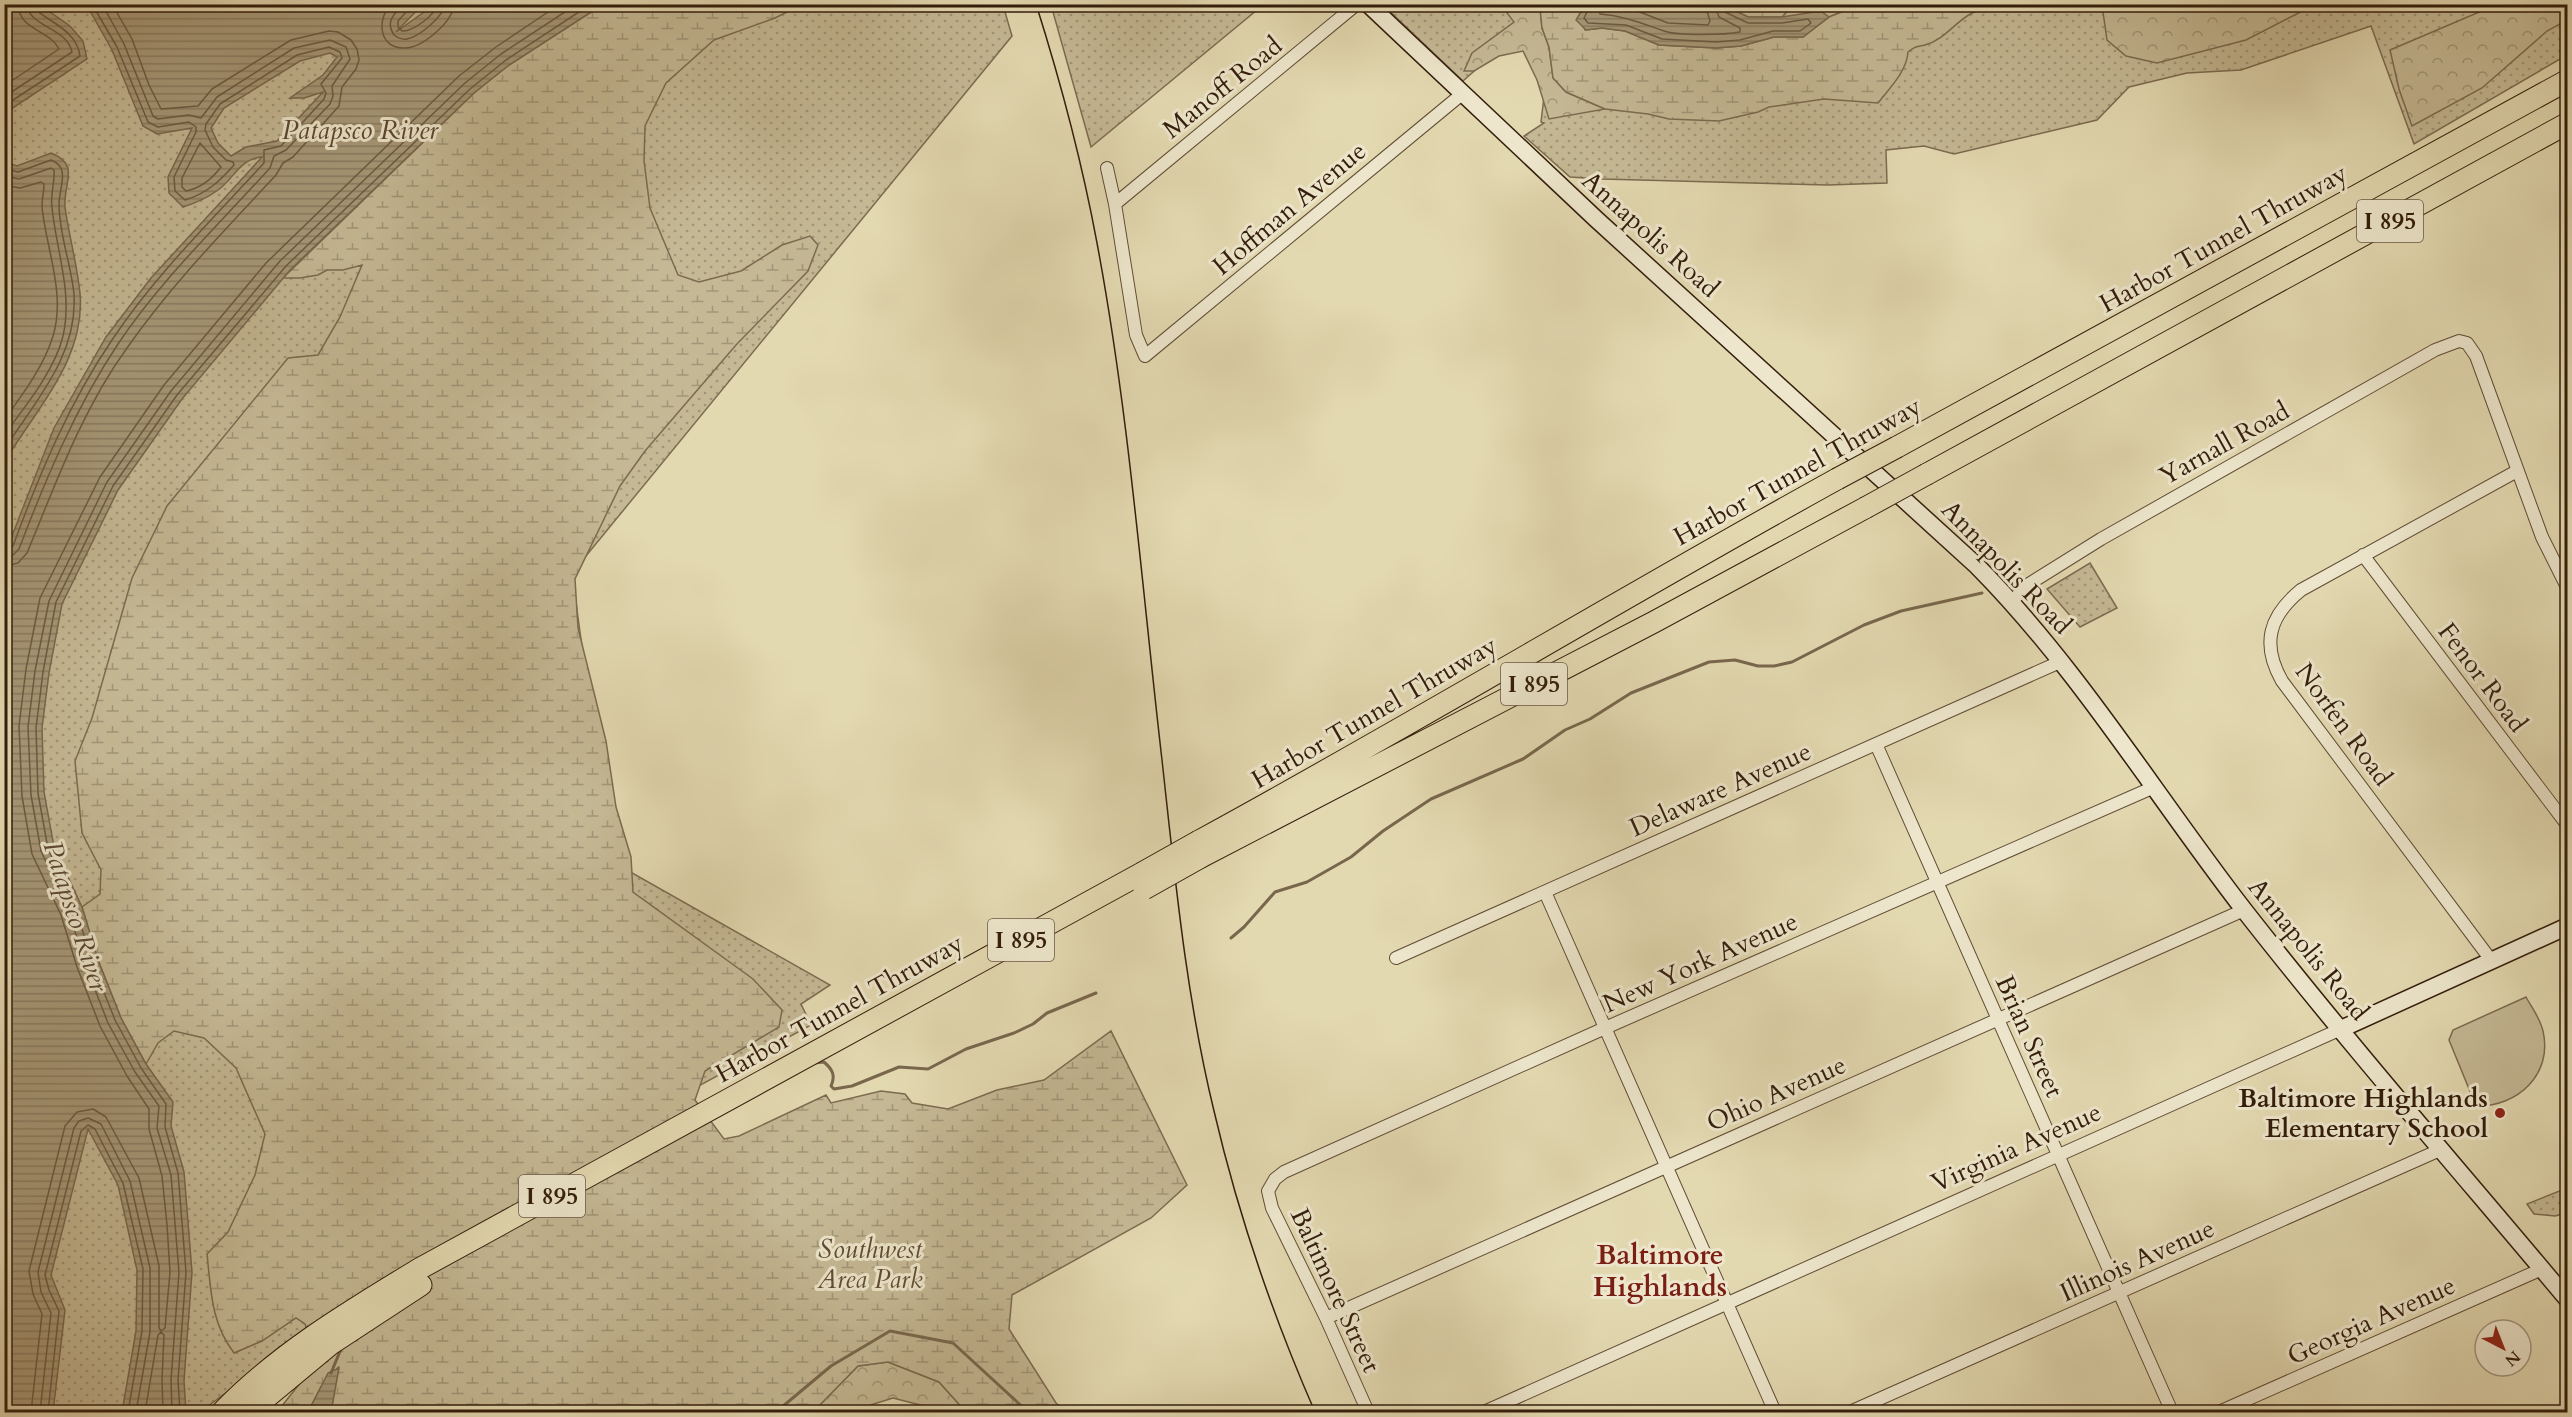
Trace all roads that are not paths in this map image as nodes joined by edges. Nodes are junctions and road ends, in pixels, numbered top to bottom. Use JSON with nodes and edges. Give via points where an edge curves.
{"nodes":[{"id":1,"x":1357,"y":4,"type":"edge"},
{"id":2,"x":1368,"y":4,"type":"edge"},
{"id":3,"x":2568,"y":65,"type":"edge"},
{"id":4,"x":2568,"y":80,"type":"edge"},
{"id":5,"x":1461,"y":94,"type":"junction"},
{"id":6,"x":2568,"y":123,"type":"edge"},
{"id":7,"x":1107,"y":168,"type":"dead end"},
{"id":8,"x":2379,"y":184,"type":"junction"},
{"id":9,"x":1115,"y":204,"type":"junction"},
{"id":10,"x":2517,"y":471,"type":"junction"},
{"id":11,"x":2363,"y":555,"type":"junction"},
{"id":12,"x":2568,"y":589,"type":"edge"},
{"id":13,"x":2012,"y":601,"type":"junction"},
{"id":14,"x":2062,"y":661,"type":"junction"},
{"id":15,"x":1876,"y":744,"type":"junction"},
{"id":16,"x":2152,"y":788,"type":"junction"},
{"id":17,"x":2568,"y":826,"type":"edge"},
{"id":18,"x":1200,"y":849,"type":"junction"},
{"id":19,"x":1937,"y":882,"type":"junction"},
{"id":20,"x":1545,"y":892,"type":"junction"},
{"id":21,"x":2244,"y":910,"type":"junction"},
{"id":22,"x":2568,"y":926,"type":"edge"},
{"id":23,"x":1396,"y":958,"type":"dead end"},
{"id":24,"x":2491,"y":960,"type":"junction"},
{"id":25,"x":903,"y":1012,"type":"junction"},
{"id":26,"x":1998,"y":1019,"type":"junction"},
{"id":27,"x":1605,"y":1028,"type":"junction"},
{"id":28,"x":2341,"y":1029,"type":"junction"},
{"id":29,"x":2442,"y":1149,"type":"junction"},
{"id":30,"x":2059,"y":1157,"type":"junction"},
{"id":31,"x":1666,"y":1167,"type":"junction"},
{"id":32,"x":1271,"y":1185,"type":"joint"},
{"id":33,"x":2541,"y":1269,"type":"junction"},
{"id":34,"x":2119,"y":1293,"type":"junction"},
{"id":35,"x":2568,"y":1300,"type":"edge"},
{"id":36,"x":1727,"y":1304,"type":"junction"},
{"id":37,"x":1326,"y":1318,"type":"junction"},
{"id":38,"x":222,"y":1413,"type":"edge"},
{"id":39,"x":249,"y":1413,"type":"edge"},
{"id":40,"x":1368,"y":1413,"type":"edge"},
{"id":41,"x":1484,"y":1413,"type":"edge"},
{"id":42,"x":1775,"y":1413,"type":"edge"},
{"id":43,"x":1850,"y":1413,"type":"edge"},
{"id":44,"x":2172,"y":1413,"type":"edge"},
{"id":45,"x":2219,"y":1413,"type":"edge"}],
"edges":[{"from":1,"to":9,"type":"street","name":"Manoff Road"},
{"from":2,"to":5,"type":"main road","name":"Annapolis Road"},
{"from":3,"to":8,"type":"highway","via":[[2441,138]]},
{"from":4,"to":8,"type":"highway","name":"Harbor Tunnel Thruway","number":"I 895"},
{"from":5,"to":9,"type":"street","name":"Hoffman Avenue","via":[[1145,356],[1136,335]]},
{"from":5,"to":13,"type":"main road","name":"Annapolis Road"},
{"from":6,"to":18,"type":"highway","name":"Harbor Tunnel Thruway","number":"I 895","bridge":true,"via":[[1654,622]]},
{"from":7,"to":9,"type":"street"},
{"from":8,"to":18,"type":"highway","name":"Harbor Tunnel Thruway","number":"I 895","bridge":true,"via":[[1657,579]]},
{"from":10,"to":11,"type":"street","name":"Norfen Road"},
{"from":10,"to":12,"type":"street","via":[[2553,563]]},
{"from":10,"to":13,"type":"street","name":"Yarnall Road","via":[[2476,356],[2467,343],[2459,341],[2435,350],[2101,539],[2029,584]]},
{"from":11,"to":17,"type":"street","name":"Fenor Road"},
{"from":11,"to":24,"type":"street","name":"Norfen Road","via":[[2301,590],[2284,606],[2270,639],[2275,668]]},
{"from":13,"to":14,"type":"main road","name":"Annapolis Road"},
{"from":14,"to":15,"type":"street","name":"Delaware Avenue"},
{"from":14,"to":16,"type":"main road","name":"Annapolis Road"},
{"from":15,"to":19,"type":"street","name":"Brian Street"},
{"from":15,"to":20,"type":"street","name":"Delaware Avenue"},
{"from":16,"to":19,"type":"street","name":"New York Avenue"},
{"from":16,"to":21,"type":"main road","name":"Annapolis Road"},
{"from":18,"to":25,"type":"highway","name":"Harbor Tunnel Thruway","number":"I 895","bridge":true},
{"from":19,"to":26,"type":"street","name":"Brian Street"},
{"from":19,"to":27,"type":"street","name":"New York Avenue"},
{"from":20,"to":23,"type":"street","name":"Delaware Avenue"},
{"from":20,"to":27,"type":"street"},
{"from":21,"to":26,"type":"street","name":"Ohio Avenue"},
{"from":21,"to":28,"type":"main road","name":"Annapolis Road"},
{"from":22,"to":24,"type":"main road","name":"Virginia Avenue"},
{"from":24,"to":28,"type":"main road","name":"Virginia Avenue"},
{"from":25,"to":38,"type":"highway","name":"Harbor Tunnel Thruway","number":"I 895","via":[[347,1312],[280,1360]]},
{"from":25,"to":39,"type":"highway","name":"Harbor Tunnel Thruway","number":"I 895","via":[[418,1287],[331,1344]]},
{"from":26,"to":30,"type":"street","name":"Brian Street"},
{"from":26,"to":31,"type":"street","name":"Ohio Avenue"},
{"from":27,"to":31,"type":"street"},
{"from":27,"to":32,"type":"street","name":"New York Avenue","via":[[1284,1172]]},
{"from":28,"to":29,"type":"main road","name":"Annapolis Road"},
{"from":28,"to":30,"type":"street","name":"Virginia Avenue"},
{"from":29,"to":33,"type":"main road","name":"Annapolis Road"},
{"from":29,"to":34,"type":"street","name":"Illinois Avenue"},
{"from":30,"to":34,"type":"street","name":"Brian Street"},
{"from":30,"to":36,"type":"street","name":"Virginia Avenue"},
{"from":31,"to":36,"type":"street"},
{"from":31,"to":37,"type":"street","name":"Ohio Avenue"},
{"from":32,"to":37,"type":"street","name":"Baltimore Street","via":[[1268,1191],[1272,1208]]},
{"from":33,"to":35,"type":"main road","name":"Annapolis Road"},
{"from":33,"to":45,"type":"street","name":"Georgia Avenue"},
{"from":34,"to":43,"type":"street","name":"Illinois Avenue"},
{"from":34,"to":44,"type":"street","name":"Brian Street"},
{"from":36,"to":41,"type":"street","name":"Virginia Avenue"},
{"from":36,"to":42,"type":"street"},
{"from":37,"to":40,"type":"street","name":"Baltimore Street"}]}
